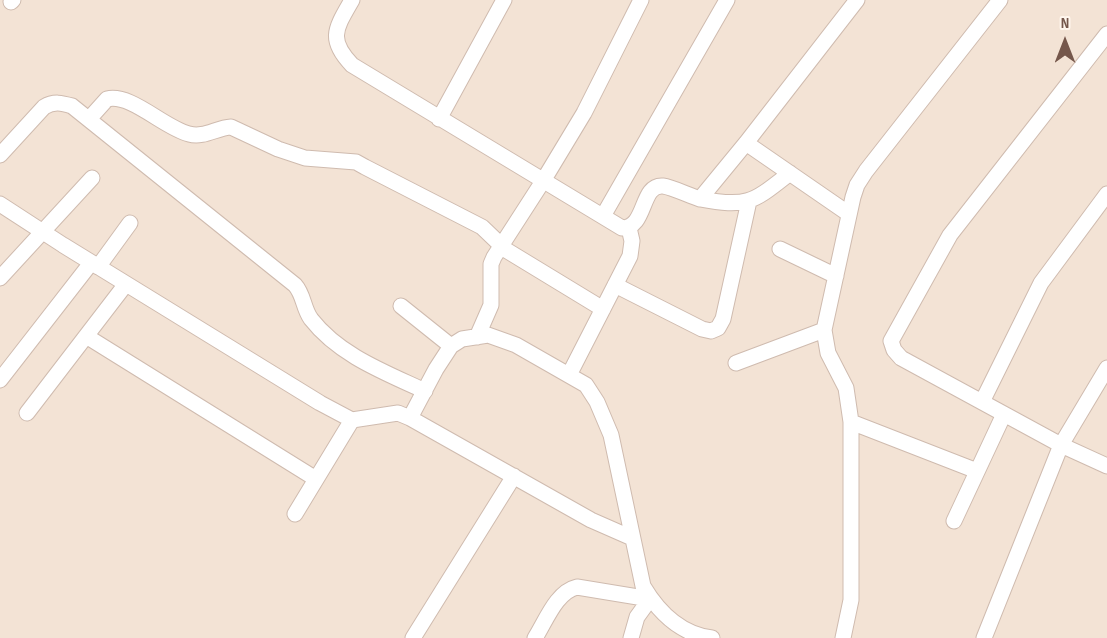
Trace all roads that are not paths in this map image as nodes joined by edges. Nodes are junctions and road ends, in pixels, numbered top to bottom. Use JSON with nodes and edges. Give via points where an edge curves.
{"nodes":[{"id":1,"x":352,"y":0,"type":"edge"},
{"id":2,"x":504,"y":0,"type":"edge"},
{"id":3,"x":641,"y":0,"type":"edge"},
{"id":4,"x":727,"y":0,"type":"edge"},
{"id":5,"x":857,"y":0,"type":"edge"},
{"id":6,"x":1000,"y":0,"type":"edge"},
{"id":7,"x":1107,"y":34,"type":"edge"},
{"id":8,"x":89,"y":119,"type":"junction"},
{"id":9,"x":439,"y":119,"type":"junction"},
{"id":10,"x":747,"y":143,"type":"junction"},
{"id":11,"x":0,"y":155,"type":"edge"},
{"id":12,"x":790,"y":173,"type":"junction"},
{"id":13,"x":92,"y":177,"type":"dead end"},
{"id":14,"x":543,"y":181,"type":"junction"},
{"id":15,"x":1107,"y":194,"type":"edge"},
{"id":16,"x":700,"y":199,"type":"junction"},
{"id":17,"x":749,"y":201,"type":"junction"},
{"id":18,"x":0,"y":204,"type":"edge"},
{"id":19,"x":849,"y":214,"type":"junction"},
{"id":20,"x":603,"y":216,"type":"junction"},
{"id":21,"x":130,"y":224,"type":"dead end"},
{"id":22,"x":629,"y":228,"type":"junction"},
{"id":23,"x":43,"y":232,"type":"junction"},
{"id":24,"x":501,"y":246,"type":"junction"},
{"id":25,"x":780,"y":249,"type":"dead end"},
{"id":26,"x":95,"y":265,"type":"junction"},
{"id":27,"x":836,"y":276,"type":"junction"},
{"id":28,"x":0,"y":278,"type":"edge"},
{"id":29,"x":126,"y":284,"type":"junction"},
{"id":30,"x":615,"y":285,"type":"junction"},
{"id":31,"x":401,"y":306,"type":"dead end"},
{"id":32,"x":603,"y":309,"type":"junction"},
{"id":33,"x":824,"y":330,"type":"junction"},
{"id":34,"x":86,"y":336,"type":"junction"},
{"id":35,"x":477,"y":337,"type":"junction"},
{"id":36,"x":451,"y":346,"type":"junction"},
{"id":37,"x":736,"y":363,"type":"dead end"},
{"id":38,"x":1107,"y":368,"type":"edge"},
{"id":39,"x":569,"y":375,"type":"junction"},
{"id":40,"x":0,"y":380,"type":"edge"},
{"id":41,"x":424,"y":390,"type":"junction"},
{"id":42,"x":982,"y":402,"type":"junction"},
{"id":43,"x":27,"y":413,"type":"dead end"},
{"id":44,"x":1004,"y":414,"type":"junction"},
{"id":45,"x":410,"y":418,"type":"junction"},
{"id":46,"x":352,"y":420,"type":"junction"},
{"id":47,"x":851,"y":422,"type":"junction"},
{"id":48,"x":1061,"y":445,"type":"junction"},
{"id":49,"x":1107,"y":466,"type":"edge"},
{"id":50,"x":977,"y":471,"type":"junction"},
{"id":51,"x":514,"y":476,"type":"junction"},
{"id":52,"x":316,"y":479,"type":"junction"},
{"id":53,"x":295,"y":514,"type":"dead end"},
{"id":54,"x":954,"y":521,"type":"dead end"},
{"id":55,"x":633,"y":538,"type":"junction"},
{"id":56,"x":650,"y":599,"type":"junction"},
{"id":57,"x":413,"y":638,"type":"edge"},
{"id":58,"x":535,"y":638,"type":"edge"},
{"id":59,"x":631,"y":638,"type":"edge"},
{"id":60,"x":712,"y":638,"type":"edge"},
{"id":61,"x":843,"y":638,"type":"edge"},
{"id":62,"x":984,"y":638,"type":"edge"}],
"edges":[{"from":1,"to":9,"type":"street","via":[[337,26],[341,53],[352,65]]},
{"from":2,"to":9,"type":"street"},
{"from":3,"to":14,"type":"street","via":[[584,113]]},
{"from":4,"to":20,"type":"street"},
{"from":5,"to":10,"type":"street"},
{"from":6,"to":19,"type":"street","via":[[857,185]]},
{"from":7,"to":42,"type":"street","via":[[950,235],[891,341],[901,358]]},
{"from":8,"to":11,"type":"street","via":[[72,106],[51,103]]},
{"from":8,"to":24,"type":"street","via":[[107,99],[121,99],[191,135],[231,127],[305,158],[356,162],[482,227]]},
{"from":8,"to":41,"type":"street","via":[[295,285],[308,315],[339,346],[361,361]]},
{"from":9,"to":14,"type":"street"},
{"from":10,"to":12,"type":"street"},
{"from":10,"to":16,"type":"street"},
{"from":12,"to":17,"type":"street"},
{"from":12,"to":19,"type":"street"},
{"from":13,"to":23,"type":"street"},
{"from":14,"to":20,"type":"street"},
{"from":14,"to":24,"type":"street"},
{"from":15,"to":42,"type":"street","via":[[1041,283]]},
{"from":16,"to":17,"type":"street"},
{"from":16,"to":22,"type":"street","via":[[663,186],[655,187]]},
{"from":17,"to":30,"type":"street","via":[[718,328],[702,329]]},
{"from":18,"to":23,"type":"street"},
{"from":19,"to":27,"type":"street"},
{"from":20,"to":22,"type":"street"},
{"from":21,"to":26,"type":"street"},
{"from":22,"to":30,"type":"street","via":[[630,256]]},
{"from":23,"to":26,"type":"street"},
{"from":23,"to":28,"type":"street"},
{"from":24,"to":32,"type":"street"},
{"from":24,"to":35,"type":"street","via":[[491,264],[491,305]]},
{"from":25,"to":27,"type":"street"},
{"from":26,"to":29,"type":"street"},
{"from":26,"to":40,"type":"street"},
{"from":27,"to":33,"type":"street"},
{"from":29,"to":34,"type":"street"},
{"from":29,"to":46,"type":"street"},
{"from":30,"to":32,"type":"street"},
{"from":31,"to":36,"type":"street"},
{"from":32,"to":39,"type":"street"},
{"from":33,"to":37,"type":"street"},
{"from":33,"to":47,"type":"street","via":[[828,353],[846,388]]},
{"from":34,"to":43,"type":"street"},
{"from":34,"to":52,"type":"street"},
{"from":35,"to":36,"type":"street","via":[[462,339]]},
{"from":35,"to":39,"type":"street","via":[[488,335],[516,345]]},
{"from":36,"to":41,"type":"street"},
{"from":38,"to":48,"type":"street"},
{"from":39,"to":55,"type":"street","via":[[586,385],[611,435]]},
{"from":41,"to":45,"type":"street"},
{"from":42,"to":44,"type":"street"},
{"from":44,"to":48,"type":"street"},
{"from":44,"to":50,"type":"street"},
{"from":45,"to":46,"type":"street","via":[[398,413]]},
{"from":45,"to":51,"type":"street"},
{"from":46,"to":52,"type":"street"},
{"from":47,"to":50,"type":"street"},
{"from":47,"to":61,"type":"street","via":[[852,578]]},
{"from":48,"to":49,"type":"street"},
{"from":48,"to":62,"type":"street"},
{"from":50,"to":54,"type":"street"},
{"from":51,"to":55,"type":"street","via":[[591,520]]},
{"from":51,"to":57,"type":"street"},
{"from":52,"to":53,"type":"street"},
{"from":55,"to":56,"type":"street"},
{"from":56,"to":58,"type":"street","via":[[569,589]]},
{"from":56,"to":59,"type":"street"},
{"from":56,"to":60,"type":"street","via":[[668,619],[685,630]]}]}
